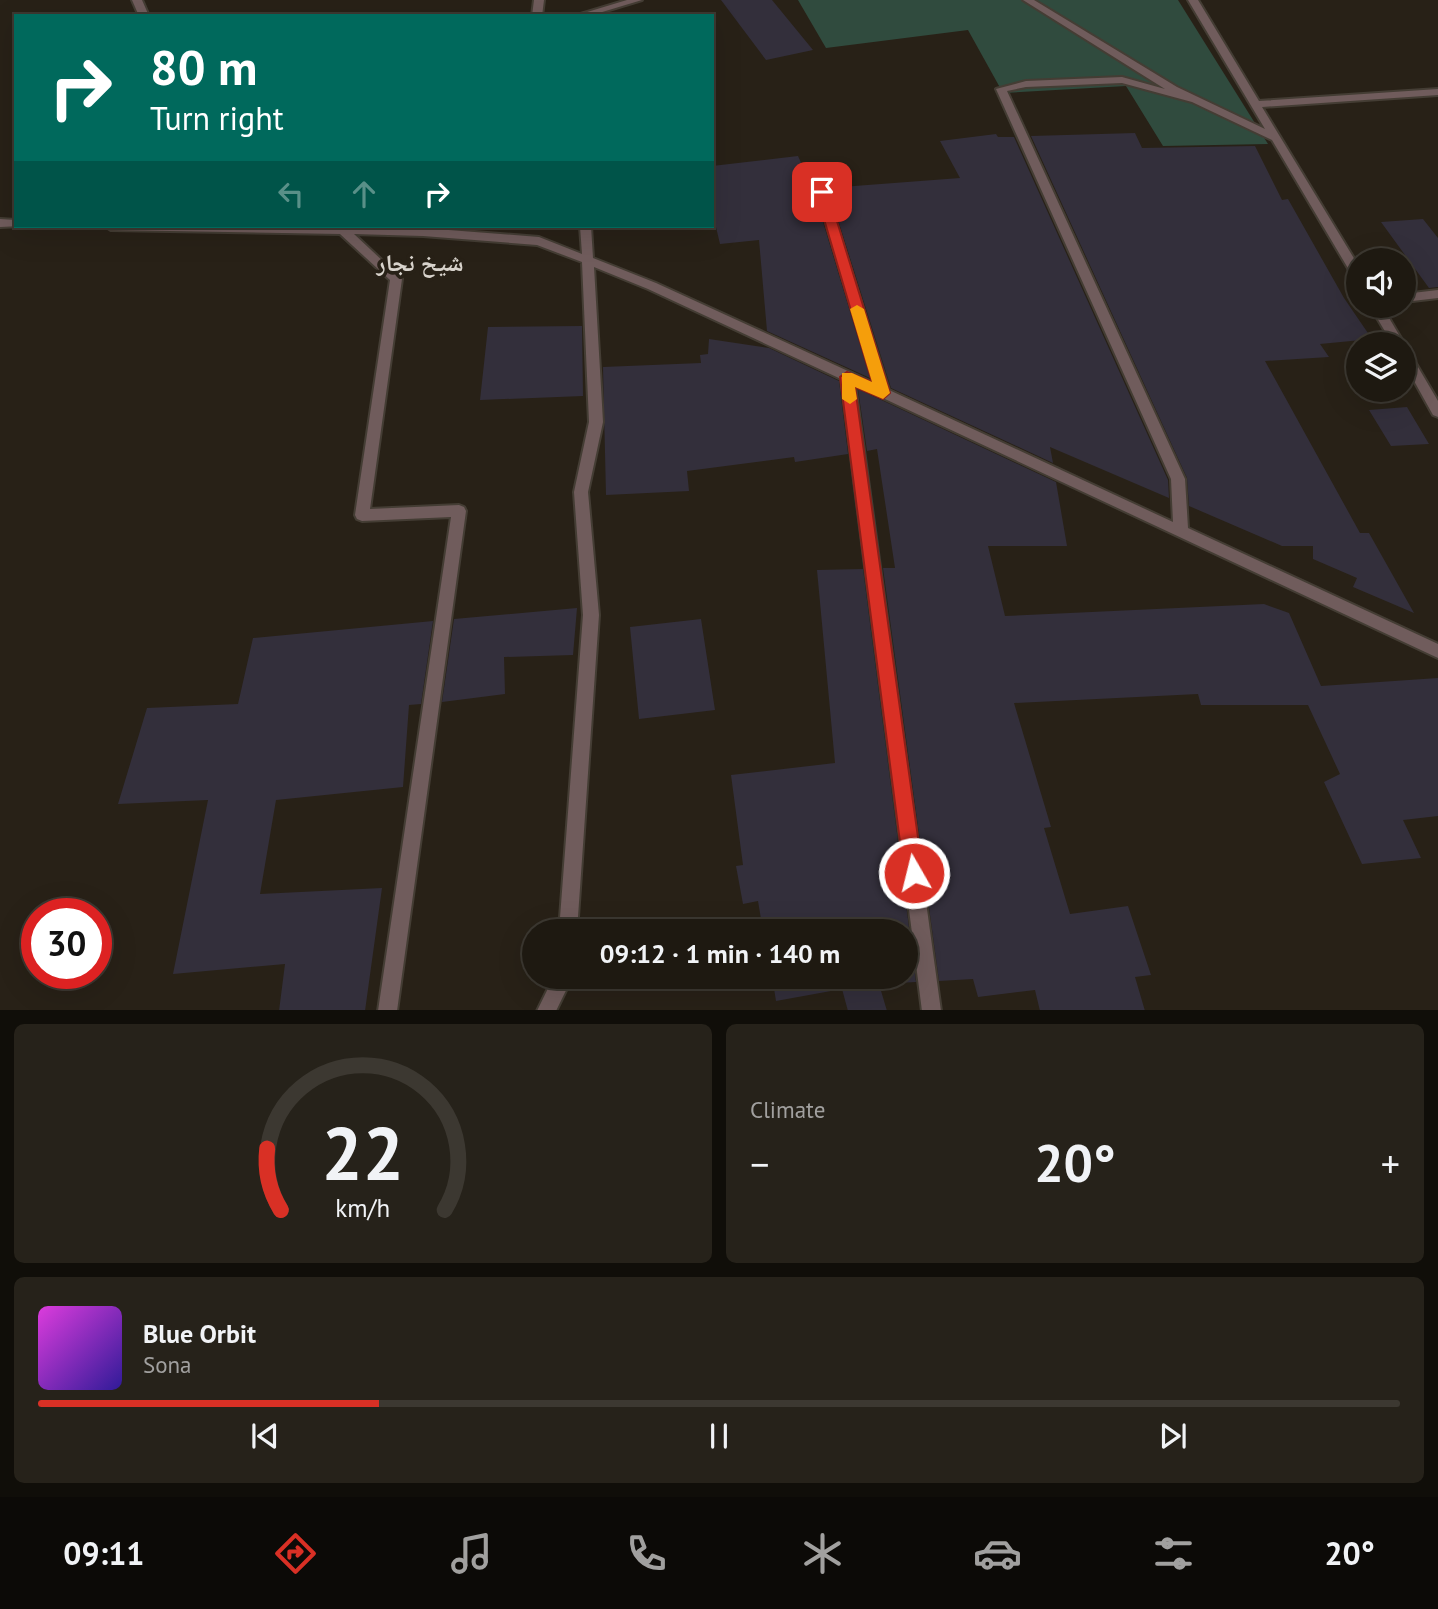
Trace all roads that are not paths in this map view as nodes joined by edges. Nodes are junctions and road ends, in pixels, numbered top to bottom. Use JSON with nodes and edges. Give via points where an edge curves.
{"nodes":[{"id":1,"x":637,"y":0,"type":"edge"},
{"id":2,"x":1028,"y":0,"type":"edge"},
{"id":3,"x":1193,"y":0,"type":"edge"},
{"id":4,"x":585,"y":14,"type":"edge"},
{"id":5,"x":1438,"y":92,"type":"edge"},
{"id":6,"x":1193,"y":99,"type":"junction"},
{"id":7,"x":1256,"y":104,"type":"junction"},
{"id":8,"x":1279,"y":140,"type":"junction"},
{"id":9,"x":814,"y":167,"type":"dead end"},
{"id":10,"x":204,"y":228,"type":"edge"},
{"id":11,"x":586,"y":228,"type":"edge"},
{"id":12,"x":415,"y":229,"type":"edge"},
{"id":13,"x":344,"y":231,"type":"junction"},
{"id":14,"x":1346,"y":254,"type":"edge"},
{"id":15,"x":588,"y":261,"type":"junction"},
{"id":16,"x":1438,"y":294,"type":"edge"},
{"id":17,"x":1416,"y":297,"type":"edge"},
{"id":18,"x":1416,"y":374,"type":"edge"},
{"id":19,"x":847,"y":377,"type":"junction"},
{"id":20,"x":883,"y":393,"type":"junction"},
{"id":21,"x":1438,"y":412,"type":"edge"},
{"id":22,"x":1181,"y":531,"type":"junction"},
{"id":23,"x":1438,"y":651,"type":"edge"},
{"id":24,"x":569,"y":919,"type":"edge"},
{"id":25,"x":558,"y":989,"type":"edge"},
{"id":26,"x":387,"y":1010,"type":"edge"},
{"id":27,"x":547,"y":1010,"type":"edge"},
{"id":28,"x":932,"y":1010,"type":"edge"}],
"edges":[{"from":1,"to":4,"type":"street"},
{"from":2,"to":6,"type":"street"},
{"from":3,"to":7,"type":"street"},
{"from":5,"to":7,"type":"street"},
{"from":6,"to":8,"type":"street"},
{"from":6,"to":22,"type":"street","via":[[1122,80],[1001,89],[1178,479]]},
{"from":7,"to":8,"type":"street"},
{"from":8,"to":14,"type":"street"},
{"from":9,"to":20,"type":"street"},
{"from":10,"to":13,"type":"street"},
{"from":11,"to":15,"type":"street"},
{"from":12,"to":13,"type":"street"},
{"from":12,"to":15,"type":"street","via":[[539,241]]},
{"from":13,"to":26,"type":"street","via":[[396,279],[362,515],[459,512]]},
{"from":15,"to":19,"type":"street"},
{"from":15,"to":24,"type":"street","via":[[596,422],[581,492],[591,615]]},
{"from":16,"to":17,"type":"street"},
{"from":18,"to":21,"type":"street"},
{"from":19,"to":20,"type":"street"},
{"from":19,"to":28,"type":"street"},
{"from":20,"to":22,"type":"street"},
{"from":22,"to":23,"type":"street"},
{"from":25,"to":27,"type":"street"}]}
